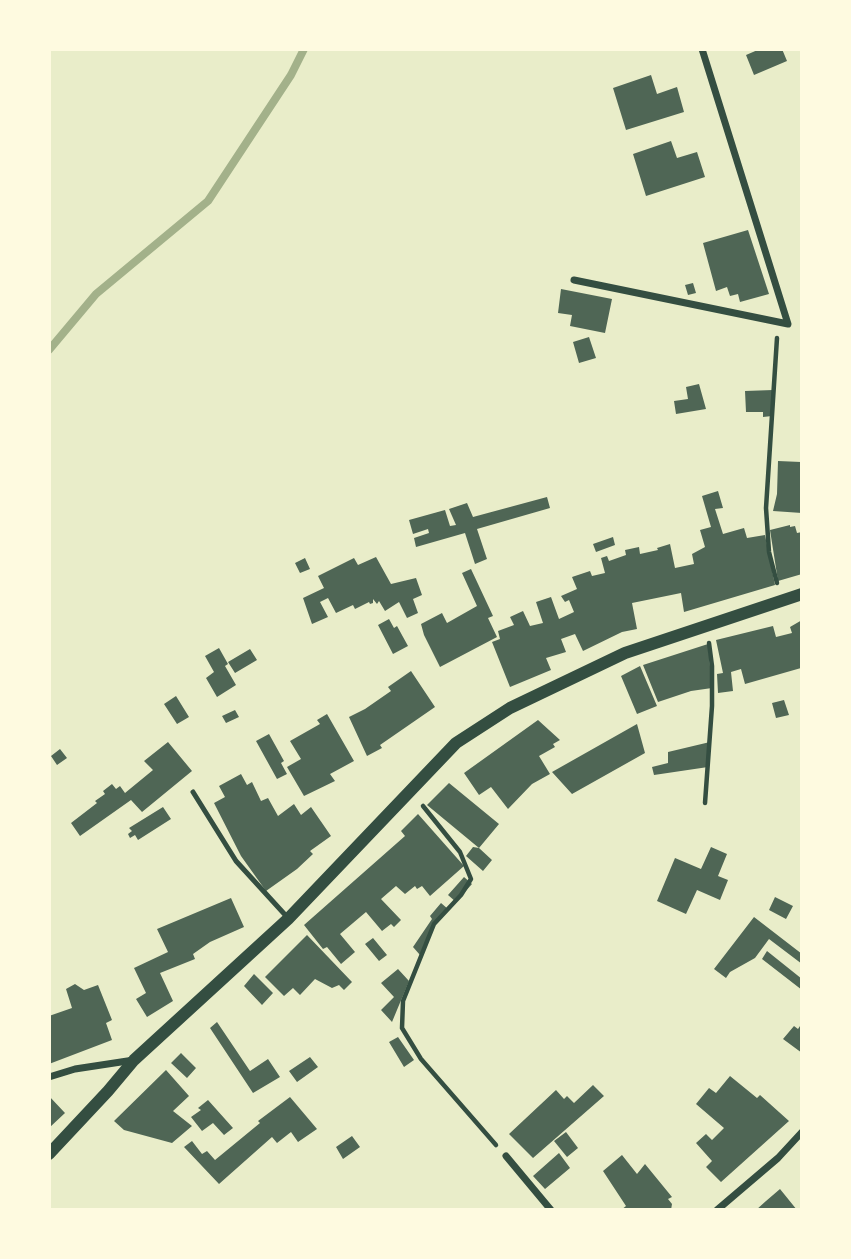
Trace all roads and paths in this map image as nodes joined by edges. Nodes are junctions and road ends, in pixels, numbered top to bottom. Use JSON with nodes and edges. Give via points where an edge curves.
{"nodes":[{"id":1,"x":702,"y":49,"type":"edge"},
{"id":2,"x":574,"y":280,"type":"dead end"},
{"id":3,"x":778,"y":323,"type":"junction"},
{"id":4,"x":802,"y":594,"type":"edge"},
{"id":5,"x":782,"y":601,"type":"junction"},
{"id":6,"x":706,"y":626,"type":"junction"},
{"id":7,"x":411,"y":790,"type":"junction"},
{"id":8,"x":193,"y":792,"type":"dead end"},
{"id":9,"x":705,"y":803,"type":"dead end"},
{"id":10,"x":288,"y":919,"type":"junction"},
{"id":11,"x":134,"y":1060,"type":"junction"},
{"id":12,"x":49,"y":1077,"type":"edge"},
{"id":13,"x":802,"y":1132,"type":"edge"},
{"id":14,"x":49,"y":1154,"type":"edge"},
{"id":15,"x":506,"y":1157,"type":"joint"},
{"id":16,"x":551,"y":1210,"type":"edge"},
{"id":17,"x":717,"y":1210,"type":"edge"}],
"edges":[{"from":1,"to":3,"type":"street","via":[[788,324]]},
{"from":2,"to":3,"type":"street"},
{"from":3,"to":5,"type":"path","via":[[766,508],[769,552]]},
{"from":4,"to":5,"type":"street"},
{"from":5,"to":6,"type":"street"},
{"from":6,"to":7,"type":"street","via":[[625,653],[510,708],[456,743]]},
{"from":6,"to":9,"type":"path","via":[[712,706]]},
{"from":7,"to":10,"type":"street"},
{"from":7,"to":15,"type":"path","via":[[460,852],[471,878],[434,924],[403,1001],[402,1028],[421,1059]]},
{"from":8,"to":10,"type":"lane","via":[[236,861]]},
{"from":10,"to":11,"type":"street"},
{"from":11,"to":12,"type":"street"},
{"from":11,"to":14,"type":"street"},
{"from":13,"to":17,"type":"street"},
{"from":15,"to":16,"type":"street"}]}
